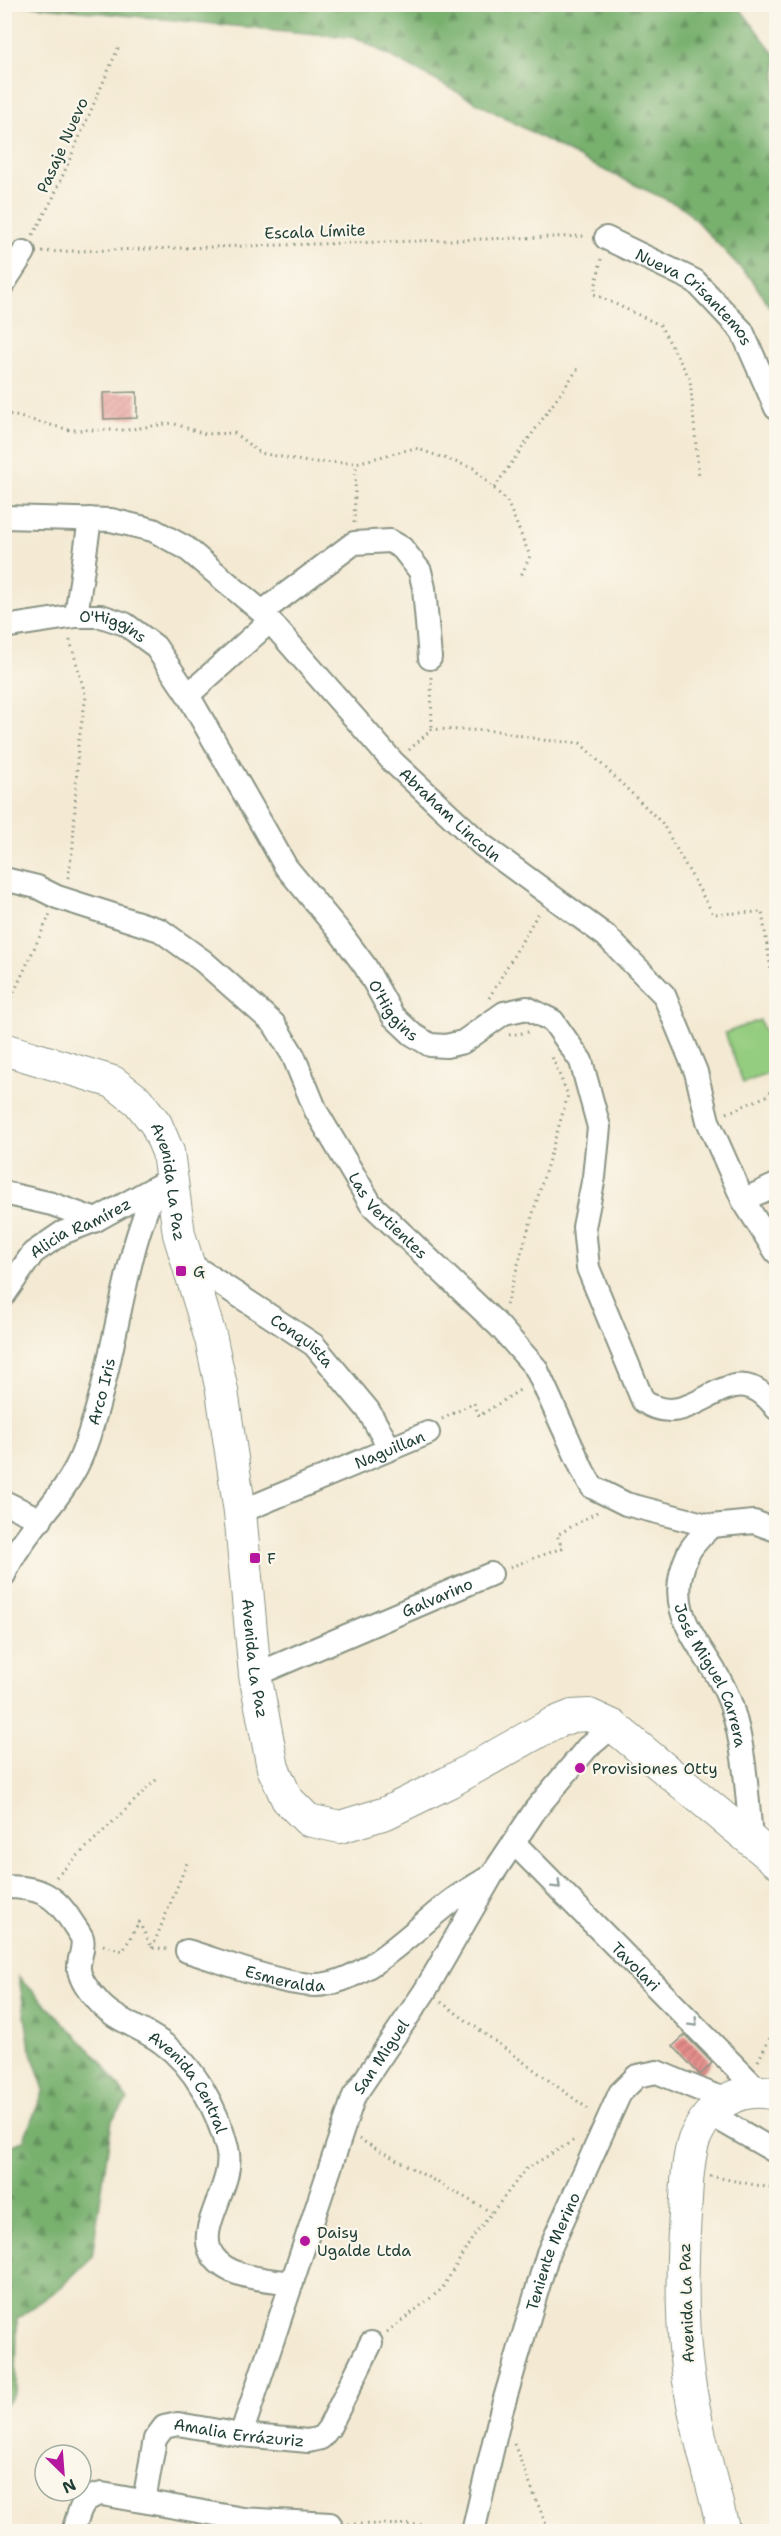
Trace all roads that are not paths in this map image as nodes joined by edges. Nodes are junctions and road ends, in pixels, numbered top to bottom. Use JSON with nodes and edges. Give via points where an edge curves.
{"nodes":[{"id":1,"x":606,"y":238,"type":"road end"},
{"id":2,"x":14,"y":252,"type":"edge"},
{"id":3,"x":4,"y":283,"type":"edge"},
{"id":4,"x":777,"y":408,"type":"edge"},
{"id":5,"x":4,"y":517,"type":"edge"},
{"id":6,"x":90,"y":519,"type":"junction"},
{"id":7,"x":70,"y":616,"type":"junction"},
{"id":8,"x":266,"y":617,"type":"junction"},
{"id":9,"x":4,"y":627,"type":"edge"},
{"id":10,"x":430,"y":658,"type":"road end"},
{"id":11,"x":188,"y":694,"type":"junction"},
{"id":12,"x":4,"y":879,"type":"edge"},
{"id":13,"x":4,"y":1049,"type":"edge"},
{"id":14,"x":163,"y":1183,"type":"junction"},
{"id":15,"x":777,"y":1185,"type":"edge"},
{"id":16,"x":4,"y":1193,"type":"edge"},
{"id":17,"x":743,"y":1200,"type":"junction"},
{"id":18,"x":96,"y":1220,"type":"junction"},
{"id":19,"x":777,"y":1252,"type":"edge"},
{"id":20,"x":186,"y":1261,"type":"junction"},
{"id":21,"x":4,"y":1295,"type":"edge"},
{"id":22,"x":777,"y":1408,"type":"edge"},
{"id":23,"x":428,"y":1433,"type":"road end"},
{"id":24,"x":390,"y":1449,"type":"junction"},
{"id":25,"x":4,"y":1502,"type":"edge"},
{"id":26,"x":240,"y":1512,"type":"junction"},
{"id":27,"x":41,"y":1520,"type":"junction"},
{"id":28,"x":711,"y":1526,"type":"junction"},
{"id":29,"x":777,"y":1530,"type":"edge"},
{"id":30,"x":491,"y":1574,"type":"road end"},
{"id":31,"x":4,"y":1575,"type":"edge"},
{"id":32,"x":255,"y":1675,"type":"junction"},
{"id":33,"x":613,"y":1726,"type":"junction"},
{"id":34,"x":752,"y":1838,"type":"junction"},
{"id":35,"x":515,"y":1844,"type":"junction"},
{"id":36,"x":777,"y":1861,"type":"edge"},
{"id":37,"x":492,"y":1875,"type":"junction"},
{"id":38,"x":22,"y":1888,"type":"edge"},
{"id":39,"x":187,"y":1951,"type":"road end"},
{"id":40,"x":761,"y":2088,"type":"edge"},
{"id":41,"x":717,"y":2107,"type":"junction"},
{"id":42,"x":777,"y":2152,"type":"edge"},
{"id":43,"x":292,"y":2283,"type":"junction"},
{"id":44,"x":371,"y":2343,"type":"road end"},
{"id":45,"x":241,"y":2434,"type":"junction"},
{"id":46,"x":144,"y":2501,"type":"junction"},
{"id":47,"x":330,"y":2524,"type":"road end"},
{"id":48,"x":474,"y":2528,"type":"edge"},
{"id":49,"x":73,"y":2532,"type":"edge"},
{"id":50,"x":724,"y":2532,"type":"edge"}],
"edges":[{"from":1,"to":4,"type":"street","name":"Nueva Crisantemos","via":[[695,280],[742,331]]},
{"from":2,"to":3,"type":"street"},
{"from":5,"to":6,"type":"street","name":"Abraham Lincoln"},
{"from":6,"to":7,"type":"street"},
{"from":6,"to":8,"type":"street","name":"Abraham Lincoln","via":[[132,524],[172,539],[200,558]]},
{"from":7,"to":9,"type":"street","name":"O'Higgins"},
{"from":7,"to":11,"type":"street","name":"O'Higgins","via":[[113,619],[141,633],[163,656]]},
{"from":8,"to":10,"type":"street","via":[[354,543],[390,541],[412,558],[420,571]]},
{"from":8,"to":11,"type":"street"},
{"from":8,"to":17,"type":"street","name":"Abraham Lincoln","via":[[393,762],[482,845],[606,936],[664,995],[696,1072],[708,1121]]},
{"from":11,"to":22,"type":"street","name":"O'Higgins","via":[[286,867],[365,966],[393,1016],[412,1034],[430,1045],[446,1046],[463,1042],[504,1013],[527,1008],[553,1021],[581,1061],[599,1127],[584,1227],[588,1268],[643,1401],[656,1410],[675,1412],[726,1388],[749,1385],[766,1395]]},
{"from":12,"to":28,"type":"street","name":"Las Vertientes","via":[[160,930],[203,961],[274,1024],[293,1054],[316,1111],[371,1204],[499,1326],[536,1368],[592,1487],[626,1504]]},
{"from":13,"to":14,"type":"street","name":"Avenida La Paz","via":[[113,1082],[138,1101],[156,1124],[168,1152]]},
{"from":14,"to":18,"type":"street","name":"Alicia Ramírez"},
{"from":14,"to":20,"type":"street","name":"Avenida La Paz"},
{"from":14,"to":27,"type":"street","name":"Arco Iris","via":[[133,1251],[107,1367],[82,1454]]},
{"from":15,"to":17,"type":"street"},
{"from":16,"to":18,"type":"street"},
{"from":17,"to":19,"type":"street","name":"Abraham Lincoln"},
{"from":18,"to":21,"type":"street","name":"Alicia Ramírez","via":[[62,1233],[33,1253]]},
{"from":20,"to":24,"type":"street","name":"Conquista","via":[[314,1345],[368,1410]]},
{"from":20,"to":26,"type":"street","name":"Avenida La Paz","via":[[215,1360]]},
{"from":23,"to":24,"type":"street","name":"Naguillan"},
{"from":24,"to":26,"type":"street","name":"Naguillan"},
{"from":25,"to":27,"type":"street"},
{"from":26,"to":32,"type":"street","name":"Avenida La Paz"},
{"from":27,"to":31,"type":"street","name":"Arco Iris","via":[[11,1559]]},
{"from":28,"to":29,"type":"street","name":"Las Vertientes","via":[[754,1522]]},
{"from":28,"to":34,"type":"street","name":"José Miguel Carrera","via":[[688,1553],[677,1591],[686,1627],[716,1669],[731,1705]]},
{"from":30,"to":32,"type":"street","name":"Galvarino"},
{"from":32,"to":33,"type":"street","name":"Avenida La Paz","via":[[273,1768],[287,1799],[308,1820],[340,1827],[386,1814],[572,1716],[589,1716]]},
{"from":33,"to":34,"type":"street","name":"Avenida La Paz"},
{"from":33,"to":35,"type":"street","name":"San Miguel","via":[[587,1748],[536,1809]]},
{"from":34,"to":36,"type":"street","name":"Avenida La Paz"},
{"from":35,"to":37,"type":"street","name":"San Miguel"},
{"from":35,"to":40,"type":"street","name":"Tavolari","one_way":true},
{"from":37,"to":39,"type":"street","name":"Esmeralda","via":[[366,1968],[337,1982],[292,1982]]},
{"from":37,"to":43,"type":"street","name":"San Miguel","via":[[425,1991],[354,2096]]},
{"from":38,"to":43,"type":"street","name":"Avenida Central","via":[[59,1904],[82,1938],[79,1970],[87,1988],[115,2016],[182,2059],[219,2121],[228,2151],[226,2185],[210,2221],[207,2242],[212,2254],[235,2273]]},
{"from":40,"to":41,"type":"street"},
{"from":41,"to":42,"type":"street"},
{"from":41,"to":48,"type":"street","name":"Teniente Merino","via":[[657,2072],[647,2072],[620,2093],[602,2124],[548,2253],[501,2412]]},
{"from":41,"to":50,"type":"street","name":"Avenida La Paz","via":[[694,2140],[681,2257],[687,2367]]},
{"from":43,"to":45,"type":"street","name":"San Miguel"},
{"from":44,"to":45,"type":"street","name":"Amalia Errázuriz","via":[[321,2438],[308,2441]]},
{"from":45,"to":46,"type":"street","name":"Amalia Errázuriz","via":[[178,2424],[164,2427],[155,2439]]},
{"from":46,"to":47,"type":"street","via":[[243,2519]]},
{"from":46,"to":49,"type":"street","via":[[102,2494],[90,2496],[82,2503]]}]}
